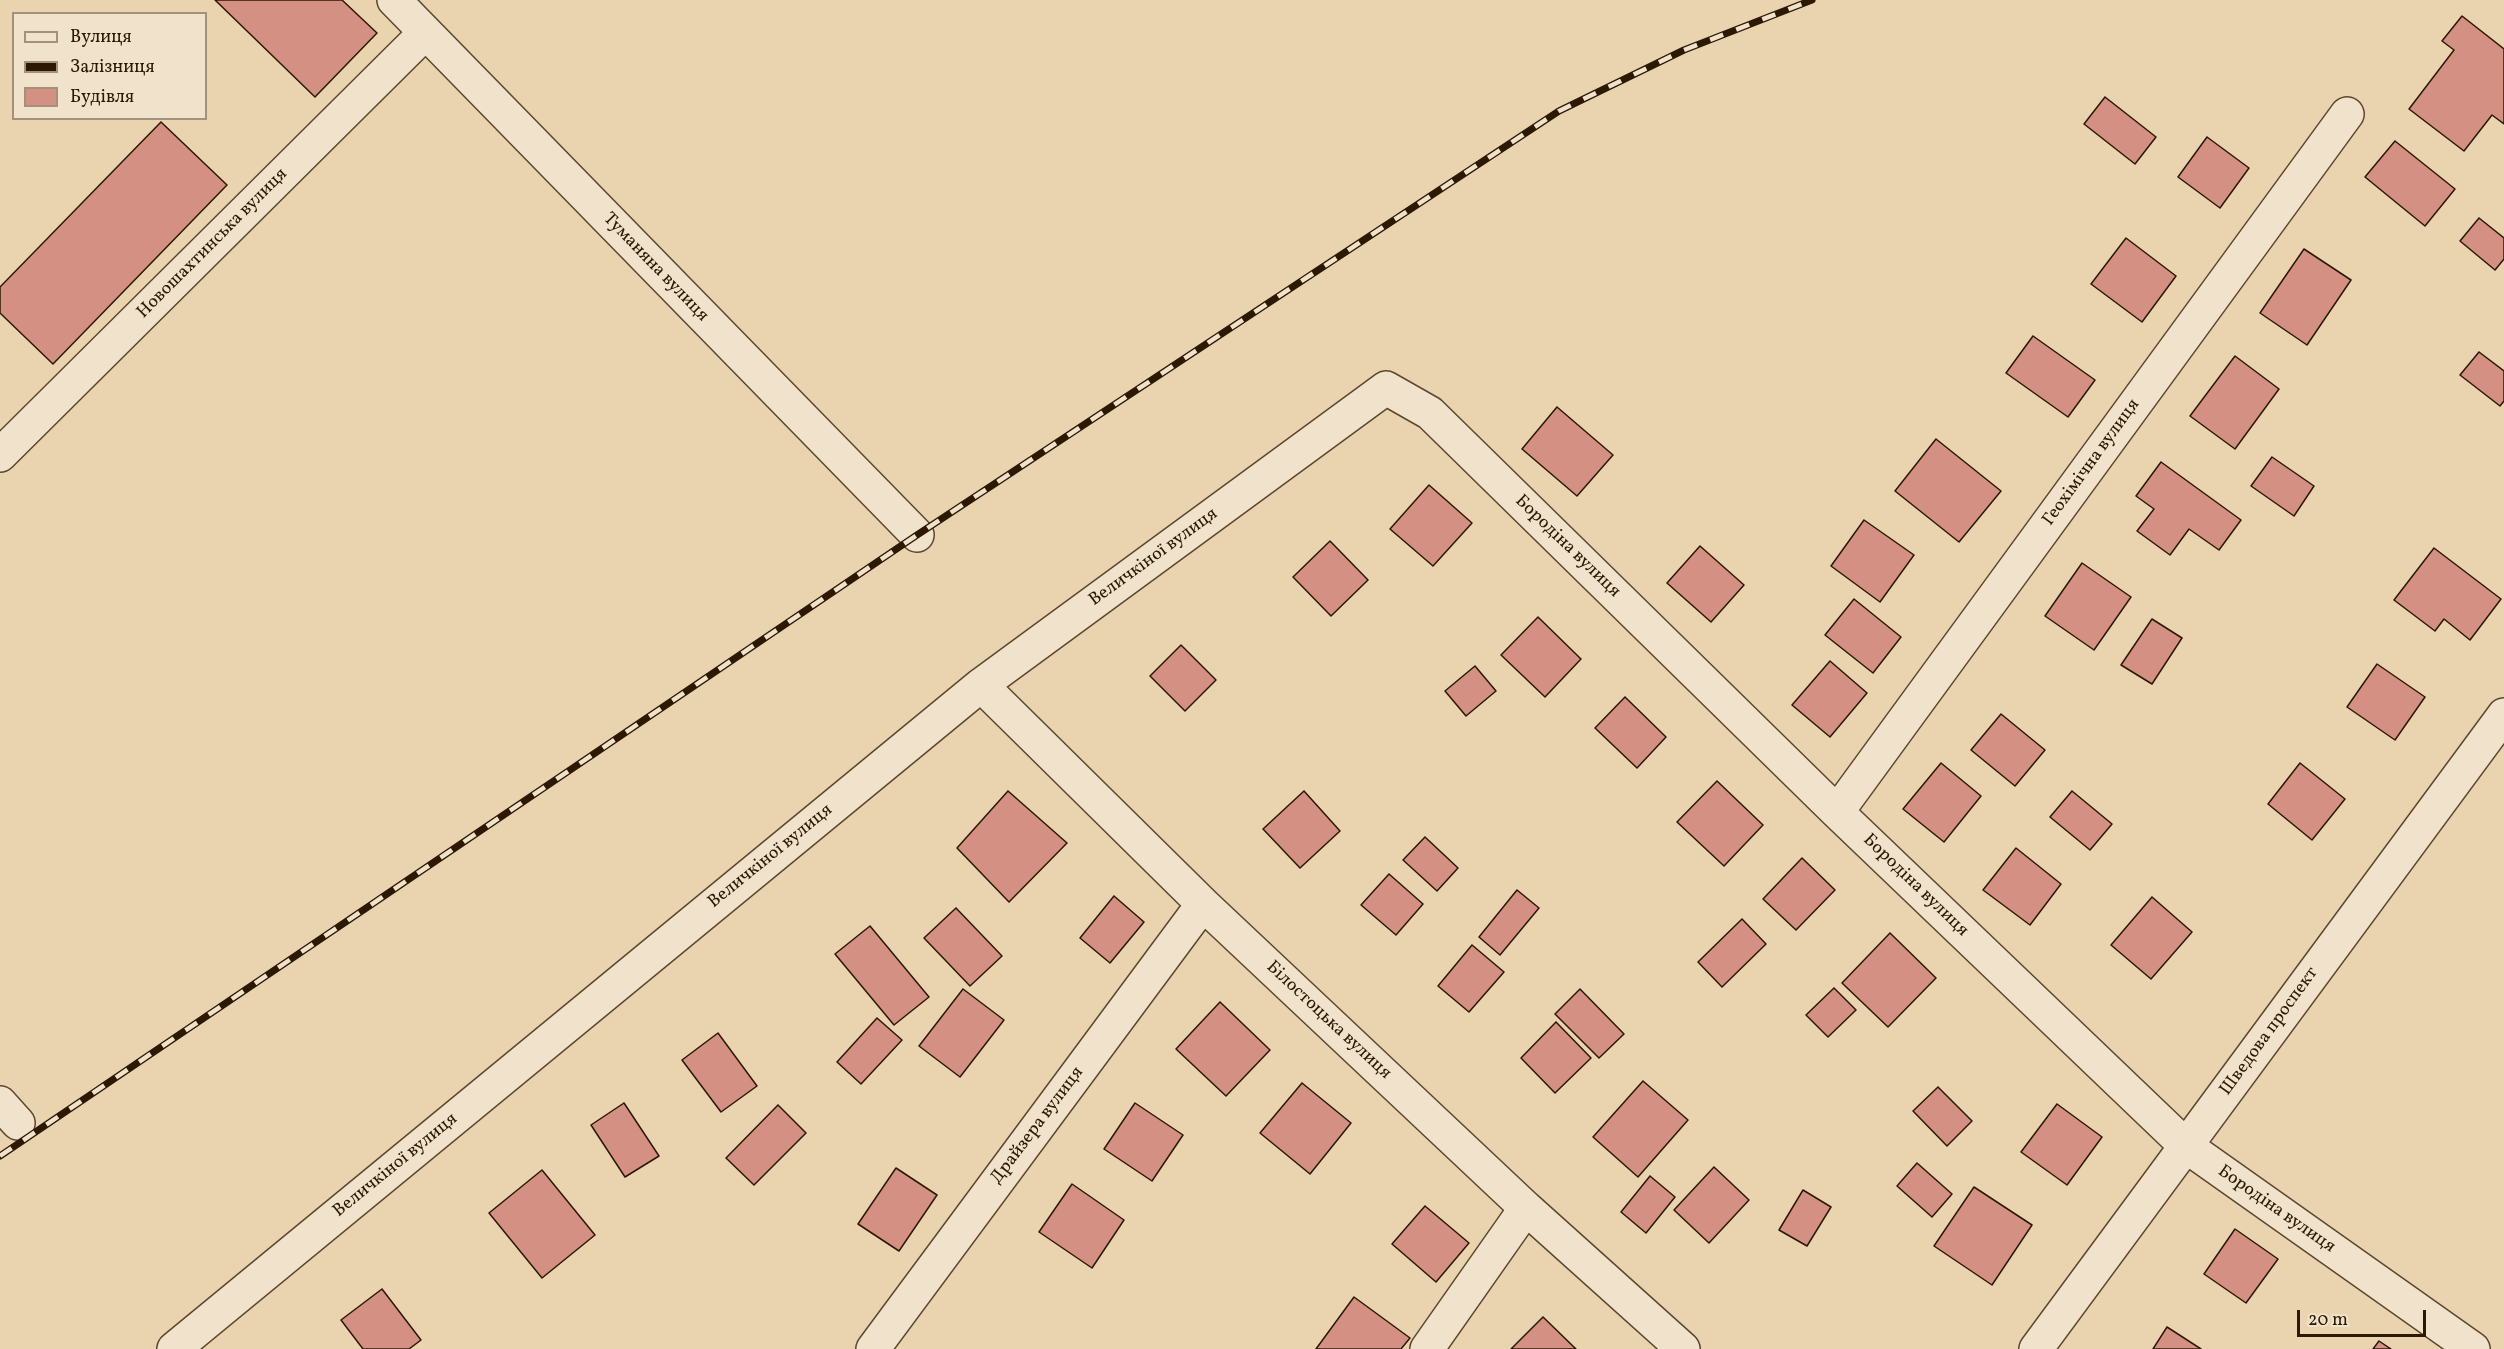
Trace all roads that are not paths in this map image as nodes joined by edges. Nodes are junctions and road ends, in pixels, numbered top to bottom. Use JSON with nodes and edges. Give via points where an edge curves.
{"nodes":[{"id":1,"x":394,"y":0,"type":"edge"},
{"id":2,"x":425,"y":33,"type":"junction"},
{"id":3,"x":2347,"y":114,"type":"dead end"},
{"id":4,"x":1386,"y":388,"type":"joint"},
{"id":5,"x":0,"y":454,"type":"edge"},
{"id":6,"x":918,"y":535,"type":"dead end"},
{"id":7,"x":981,"y":685,"type":"junction"},
{"id":8,"x":2504,"y":715,"type":"edge"},
{"id":9,"x":1837,"y":812,"type":"junction"},
{"id":10,"x":1203,"y":904,"type":"junction"},
{"id":11,"x":2186,"y":1146,"type":"junction"},
{"id":12,"x":1526,"y":1208,"type":"junction"},
{"id":13,"x":174,"y":1349,"type":"edge"},
{"id":14,"x":873,"y":1349,"type":"edge"},
{"id":15,"x":1427,"y":1349,"type":"edge"},
{"id":16,"x":1683,"y":1349,"type":"edge"},
{"id":17,"x":2036,"y":1349,"type":"edge"},
{"id":18,"x":2473,"y":1349,"type":"edge"}],
"edges":[{"from":1,"to":2,"type":"street","name":"Туманяна вулиця"},
{"from":2,"to":5,"type":"street","name":"Новошахтинська вулиця"},
{"from":2,"to":6,"type":"street","name":"Туманяна вулиця"},
{"from":3,"to":9,"type":"street","name":"Геохімічна вулиця"},
{"from":4,"to":7,"type":"street","name":"Величкіної вулиця"},
{"from":4,"to":9,"type":"street","name":"Бородіна вулиця","via":[[1430,414]]},
{"from":7,"to":10,"type":"street","name":"Білостоцька вулиця"},
{"from":7,"to":13,"type":"street","name":"Величкіної вулиця"},
{"from":8,"to":11,"type":"street","name":"Шведова проспект"},
{"from":9,"to":11,"type":"street","name":"Бородіна вулиця"},
{"from":10,"to":12,"type":"street","name":"Білостоцька вулиця"},
{"from":10,"to":14,"type":"street","name":"Драйзера вулиця"},
{"from":11,"to":17,"type":"street","name":"Шведова проспект"},
{"from":11,"to":18,"type":"street","name":"Бородіна вулиця"},
{"from":12,"to":15,"type":"street"},
{"from":12,"to":16,"type":"street","name":"Білостоцька вулиця"}]}
